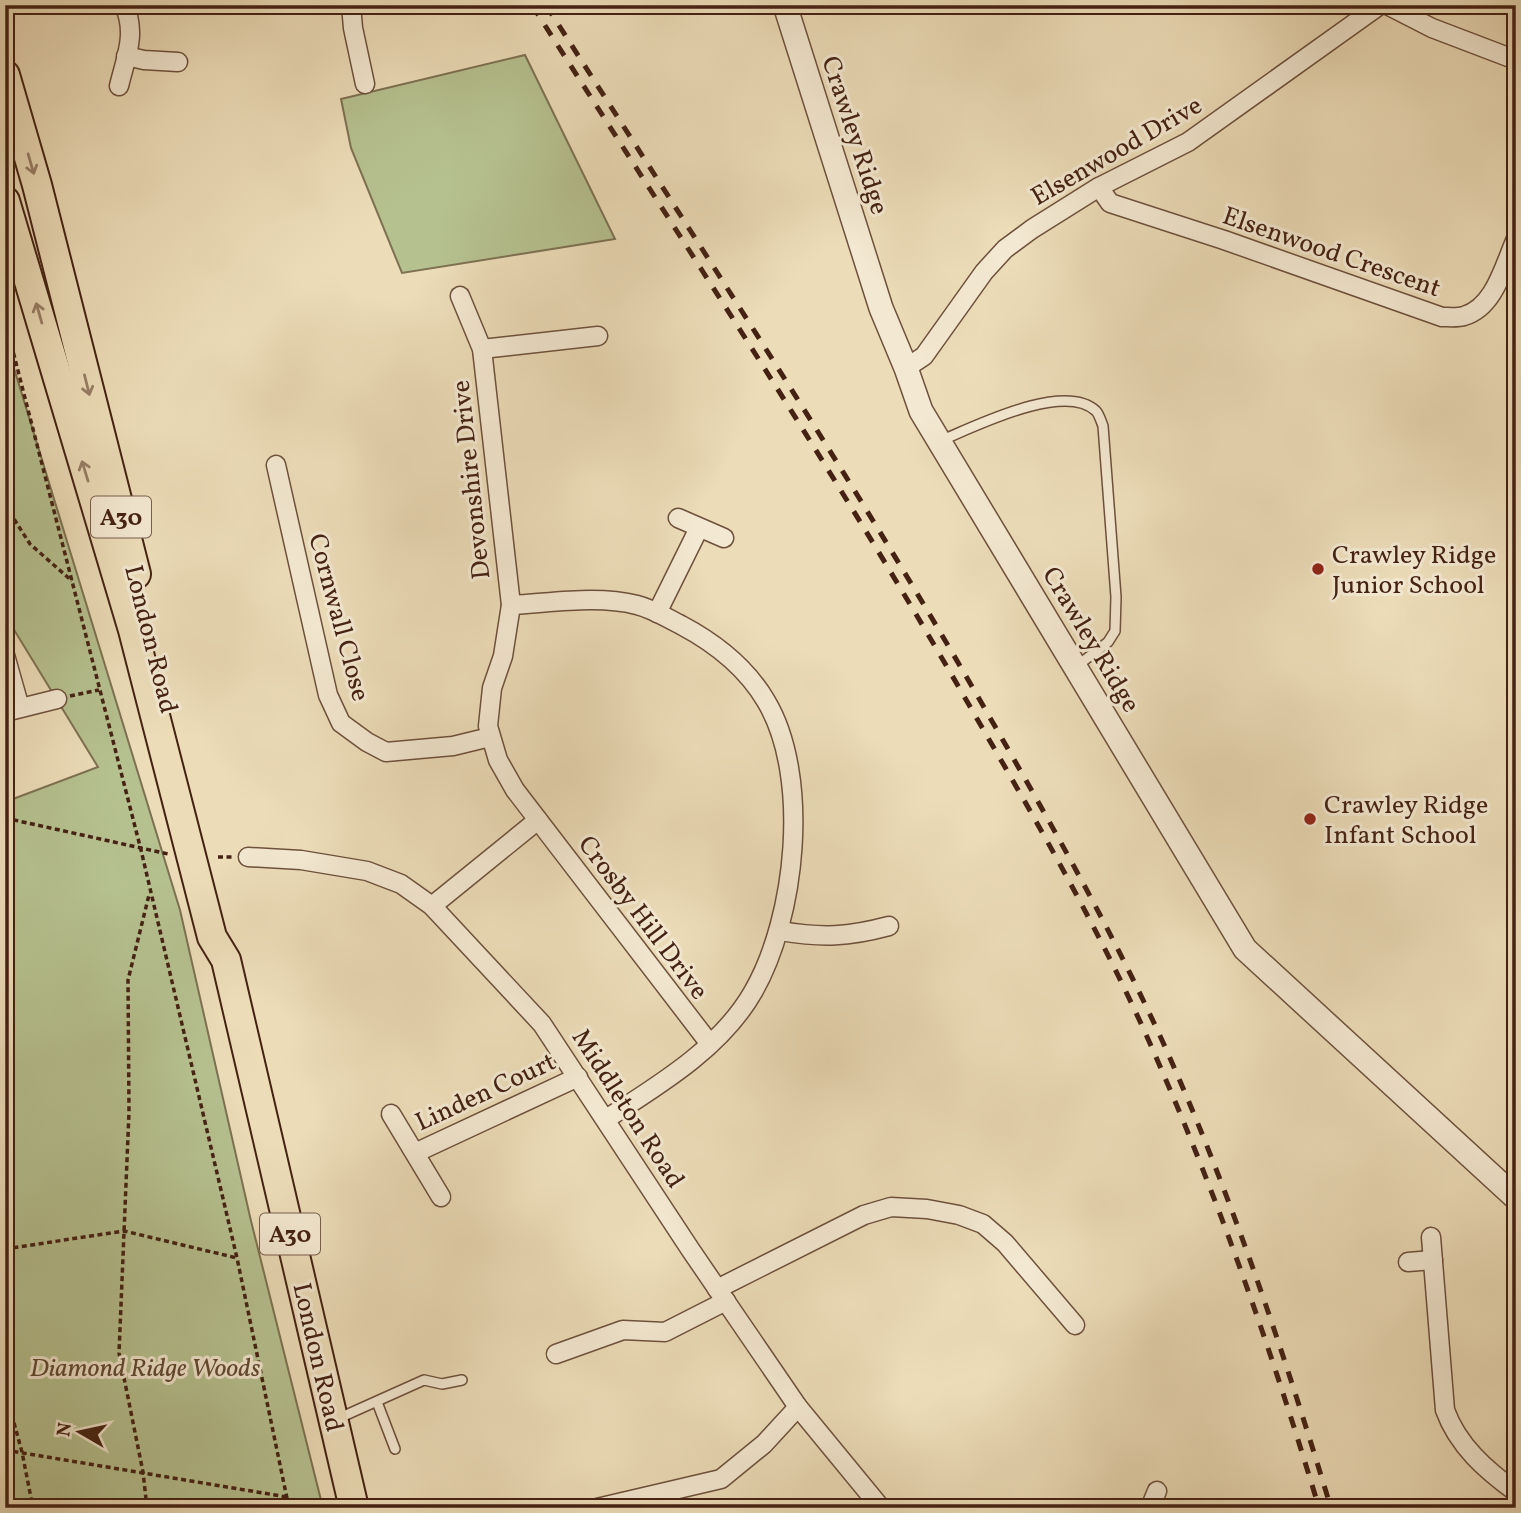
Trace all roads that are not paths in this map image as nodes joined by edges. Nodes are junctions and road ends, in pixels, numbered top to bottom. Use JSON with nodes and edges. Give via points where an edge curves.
{"nodes":[{"id":1,"x":124,"y":5,"type":"edge"},
{"id":2,"x":351,"y":5,"type":"edge"},
{"id":3,"x":785,"y":5,"type":"edge"},
{"id":4,"x":1380,"y":5,"type":"edge"},
{"id":5,"x":1387,"y":5,"type":"edge"},
{"id":6,"x":126,"y":56,"type":"junction"},
{"id":7,"x":1516,"y":60,"type":"edge"},
{"id":8,"x":178,"y":62,"type":"dead end"},
{"id":9,"x":5,"y":75,"type":"edge"},
{"id":10,"x":365,"y":84,"type":"dead end"},
{"id":11,"x":119,"y":86,"type":"dead end"},
{"id":12,"x":1099,"y":187,"type":"junction"},
{"id":13,"x":5,"y":201,"type":"edge"},
{"id":14,"x":1516,"y":239,"type":"edge"},
{"id":15,"x":460,"y":296,"type":"dead end"},
{"id":16,"x":598,"y":336,"type":"dead end"},
{"id":17,"x":482,"y":349,"type":"junction"},
{"id":18,"x":906,"y":368,"type":"junction"},
{"id":19,"x":940,"y":441,"type":"junction"},
{"id":20,"x":276,"y":465,"type":"dead end"},
{"id":21,"x":678,"y":518,"type":"dead end"},
{"id":22,"x":699,"y":528,"type":"junction"},
{"id":23,"x":724,"y":538,"type":"dead end"},
{"id":24,"x":511,"y":605,"type":"junction"},
{"id":25,"x":657,"y":612,"type":"junction"},
{"id":26,"x":5,"y":655,"type":"edge"},
{"id":27,"x":1075,"y":667,"type":"junction"},
{"id":28,"x":57,"y":699,"type":"road end"},
{"id":29,"x":13,"y":710,"type":"edge"},
{"id":30,"x":490,"y":737,"type":"junction"},
{"id":31,"x":538,"y":820,"type":"junction"},
{"id":32,"x":248,"y":857,"type":"dead end"},
{"id":33,"x":432,"y":906,"type":"junction"},
{"id":34,"x":889,"y":926,"type":"dead end"},
{"id":35,"x":780,"y":931,"type":"junction"},
{"id":36,"x":226,"y":960,"type":"junction"},
{"id":37,"x":710,"y":1045,"type":"junction"},
{"id":38,"x":578,"y":1077,"type":"junction"},
{"id":39,"x":391,"y":1114,"type":"dead end"},
{"id":40,"x":606,"y":1119,"type":"junction"},
{"id":41,"x":415,"y":1153,"type":"junction"},
{"id":42,"x":441,"y":1197,"type":"dead end"},
{"id":43,"x":1516,"y":1198,"type":"edge"},
{"id":44,"x":1431,"y":1237,"type":"dead end"},
{"id":45,"x":1433,"y":1261,"type":"junction"},
{"id":46,"x":1408,"y":1262,"type":"dead end"},
{"id":47,"x":722,"y":1295,"type":"junction"},
{"id":48,"x":1075,"y":1325,"type":"dead end"},
{"id":49,"x":556,"y":1354,"type":"dead end"},
{"id":50,"x":462,"y":1380,"type":"dead end"},
{"id":51,"x":377,"y":1402,"type":"junction"},
{"id":52,"x":798,"y":1407,"type":"junction"},
{"id":53,"x":334,"y":1420,"type":"junction"},
{"id":54,"x":395,"y":1449,"type":"dead end"},
{"id":55,"x":1516,"y":1492,"type":"edge"},
{"id":56,"x":625,"y":1505,"type":"edge"},
{"id":57,"x":354,"y":1508,"type":"edge"},
{"id":58,"x":597,"y":1508,"type":"edge"},
{"id":59,"x":881,"y":1508,"type":"edge"}],
"edges":[{"from":1,"to":6,"type":"street","via":[[131,20]]},
{"from":2,"to":10,"type":"street"},
{"from":3,"to":18,"type":"street","name":"Crawley Ridge","via":[[881,308]]},
{"from":4,"to":12,"type":"street","name":"Elsenwood Drive","via":[[1188,142]]},
{"from":5,"to":7,"type":"street","via":[[1432,28]]},
{"from":6,"to":8,"type":"street"},
{"from":6,"to":11,"type":"street"},
{"from":9,"to":36,"type":"main road","name":"London Road","number":"A30","one_way":true,"via":[[202,832],[227,935]]},
{"from":12,"to":14,"type":"street","name":"Elsenwood Crescent","via":[[1110,203],[1441,317],[1463,317],[1489,300]]},
{"from":12,"to":18,"type":"street","name":"Elsenwood Drive","via":[[1005,250],[972,287],[924,356]]},
{"from":36,"to":13,"type":"main road","name":"London Road","number":"A30","one_way":true,"via":[[212,937],[133,630]]},
{"from":15,"to":17,"type":"street","name":"Devonshire Drive"},
{"from":16,"to":17,"type":"street","name":"Devonshire Drive"},
{"from":17,"to":24,"type":"street","name":"Devonshire Drive"},
{"from":18,"to":19,"type":"street","name":"Crawley Ridge","via":[[921,411]]},
{"from":19,"to":27,"type":"street","name":"Crawley Ridge"},
{"from":19,"to":27,"type":"lane","via":[[1038,403],[1059,400],[1084,404],[1097,412],[1103,426],[1115,631]]},
{"from":20,"to":30,"type":"street","name":"Cornwall Close","via":[[273,496],[328,695],[341,723],[386,752],[453,746]]},
{"from":21,"to":22,"type":"street"},
{"from":22,"to":23,"type":"street"},
{"from":22,"to":25,"type":"street"},
{"from":24,"to":25,"type":"street","name":"Crosby Hill Drive","via":[[593,600],[639,605]]},
{"from":24,"to":30,"type":"street","name":"Crosby Hill Drive","via":[[506,644],[488,708]]},
{"from":25,"to":35,"type":"street","name":"Crosby Hill Drive","via":[[704,637],[738,663],[766,701],[783,736],[792,785],[792,852]]},
{"from":26,"to":29,"type":"street","via":[[16,685]]},
{"from":27,"to":43,"type":"street","name":"Crawley Ridge","via":[[1245,949]]},
{"from":28,"to":29,"type":"street"},
{"from":30,"to":31,"type":"street","name":"Crosby Hill Drive","via":[[515,790]]},
{"from":31,"to":33,"type":"street"},
{"from":31,"to":37,"type":"street","name":"Crosby Hill Drive"},
{"from":32,"to":33,"type":"street","name":"Middleton Road","via":[[367,871],[401,884]]},
{"from":33,"to":38,"type":"street","name":"Middleton Road","via":[[542,1024]]},
{"from":34,"to":35,"type":"street","via":[[842,936]]},
{"from":35,"to":37,"type":"street","name":"Crosby Hill Drive","via":[[753,992]]},
{"from":36,"to":53,"type":"main road","name":"London Road","number":"A30"},
{"from":37,"to":40,"type":"street","name":"Crosby Hill Drive"},
{"from":38,"to":40,"type":"street","name":"Middleton Road"},
{"from":38,"to":41,"type":"street","name":"Linden Court"},
{"from":39,"to":41,"type":"street","name":"Linden Court"},
{"from":40,"to":47,"type":"street","name":"Middleton Road"},
{"from":41,"to":42,"type":"street","name":"Linden Court"},
{"from":44,"to":45,"type":"street"},
{"from":45,"to":46,"type":"street"},
{"from":45,"to":55,"type":"street","via":[[1445,1410],[1451,1429],[1488,1472]]},
{"from":47,"to":48,"type":"street","via":[[864,1214],[891,1208],[927,1209],[984,1224]]},
{"from":47,"to":49,"type":"street","via":[[666,1332],[623,1330]]},
{"from":47,"to":52,"type":"street","name":"Middleton Road"},
{"from":50,"to":51,"type":"lane","via":[[442,1384],[424,1380]]},
{"from":51,"to":53,"type":"lane"},
{"from":51,"to":54,"type":"lane"},
{"from":52,"to":56,"type":"street","via":[[764,1444],[721,1479]]},
{"from":52,"to":59,"type":"street","name":"Middleton Road"},
{"from":53,"to":57,"type":"main road","name":"London Road","number":"A30"},
{"from":56,"to":58,"type":"street"}]}
